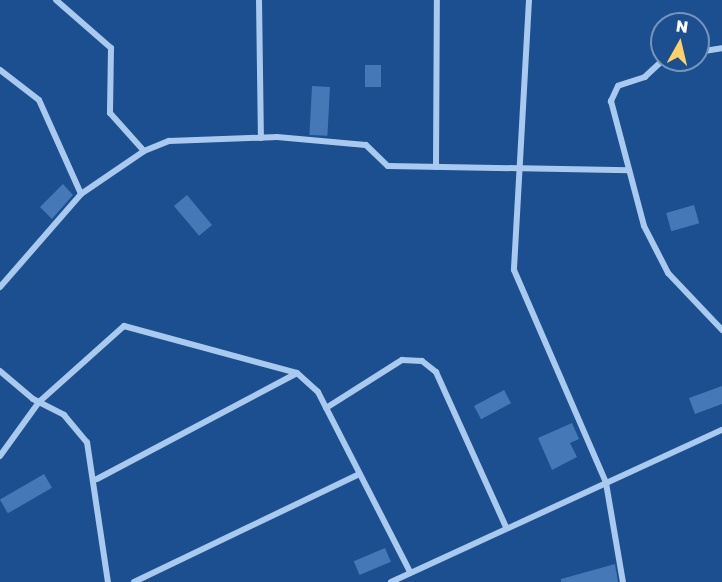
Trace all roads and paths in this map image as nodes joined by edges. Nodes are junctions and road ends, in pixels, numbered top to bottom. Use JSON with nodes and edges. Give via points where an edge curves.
{"nodes":[{"id":1,"x":259,"y":0,"type":"edge"},
{"id":2,"x":437,"y":0,"type":"edge"},
{"id":3,"x":529,"y":0,"type":"edge"},
{"id":4,"x":58,"y":1,"type":"edge"},
{"id":5,"x":0,"y":70,"type":"edge"},
{"id":6,"x":650,"y":72,"type":"edge"},
{"id":7,"x":261,"y":138,"type":"junction"},
{"id":8,"x":144,"y":151,"type":"junction"},
{"id":9,"x":436,"y":167,"type":"junction"},
{"id":10,"x":519,"y":169,"type":"junction"},
{"id":11,"x":629,"y":170,"type":"junction"},
{"id":12,"x":81,"y":194,"type":"junction"},
{"id":13,"x":0,"y":287,"type":"edge"},
{"id":14,"x":722,"y":330,"type":"edge"},
{"id":15,"x":0,"y":371,"type":"edge"},
{"id":16,"x":297,"y":373,"type":"junction"},
{"id":17,"x":39,"y":402,"type":"junction"},
{"id":18,"x":326,"y":408,"type":"junction"},
{"id":19,"x":722,"y":430,"type":"edge"},
{"id":20,"x":0,"y":456,"type":"edge"},
{"id":21,"x":359,"y":474,"type":"junction"},
{"id":22,"x":97,"y":479,"type":"junction"},
{"id":23,"x":606,"y":483,"type":"junction"},
{"id":24,"x":506,"y":527,"type":"junction"},
{"id":25,"x":410,"y":572,"type":"junction"},
{"id":26,"x":108,"y":582,"type":"edge"},
{"id":27,"x":134,"y":582,"type":"edge"},
{"id":28,"x":391,"y":582,"type":"edge"},
{"id":29,"x":622,"y":582,"type":"edge"}],
"edges":[{"from":1,"to":7,"type":"street"},
{"from":2,"to":9,"type":"street"},
{"from":3,"to":10,"type":"street"},
{"from":4,"to":8,"type":"street","via":[[111,48],[111,113]]},
{"from":5,"to":12,"type":"street","via":[[39,100]]},
{"from":6,"to":11,"type":"street","via":[[613,91]]},
{"from":7,"to":8,"type":"street","via":[[182,139]]},
{"from":7,"to":9,"type":"street","via":[[366,145],[388,166]]},
{"from":8,"to":12,"type":"street"},
{"from":9,"to":10,"type":"street"},
{"from":10,"to":11,"type":"street"},
{"from":10,"to":23,"type":"street","via":[[514,270]]},
{"from":11,"to":14,"type":"street","via":[[644,226],[668,273]]},
{"from":12,"to":13,"type":"street"},
{"from":15,"to":17,"type":"street"},
{"from":16,"to":17,"type":"street","via":[[124,326]]},
{"from":16,"to":18,"type":"street"},
{"from":16,"to":22,"type":"street"},
{"from":17,"to":20,"type":"street"},
{"from":17,"to":22,"type":"street","via":[[77,427],[87,442]]},
{"from":18,"to":21,"type":"street"},
{"from":18,"to":24,"type":"street","via":[[402,360],[422,361],[436,372]]},
{"from":19,"to":23,"type":"street"},
{"from":21,"to":25,"type":"street"},
{"from":21,"to":27,"type":"street"},
{"from":22,"to":26,"type":"street"},
{"from":23,"to":24,"type":"street"},
{"from":23,"to":29,"type":"street"},
{"from":24,"to":25,"type":"street"},
{"from":25,"to":28,"type":"street"}]}
